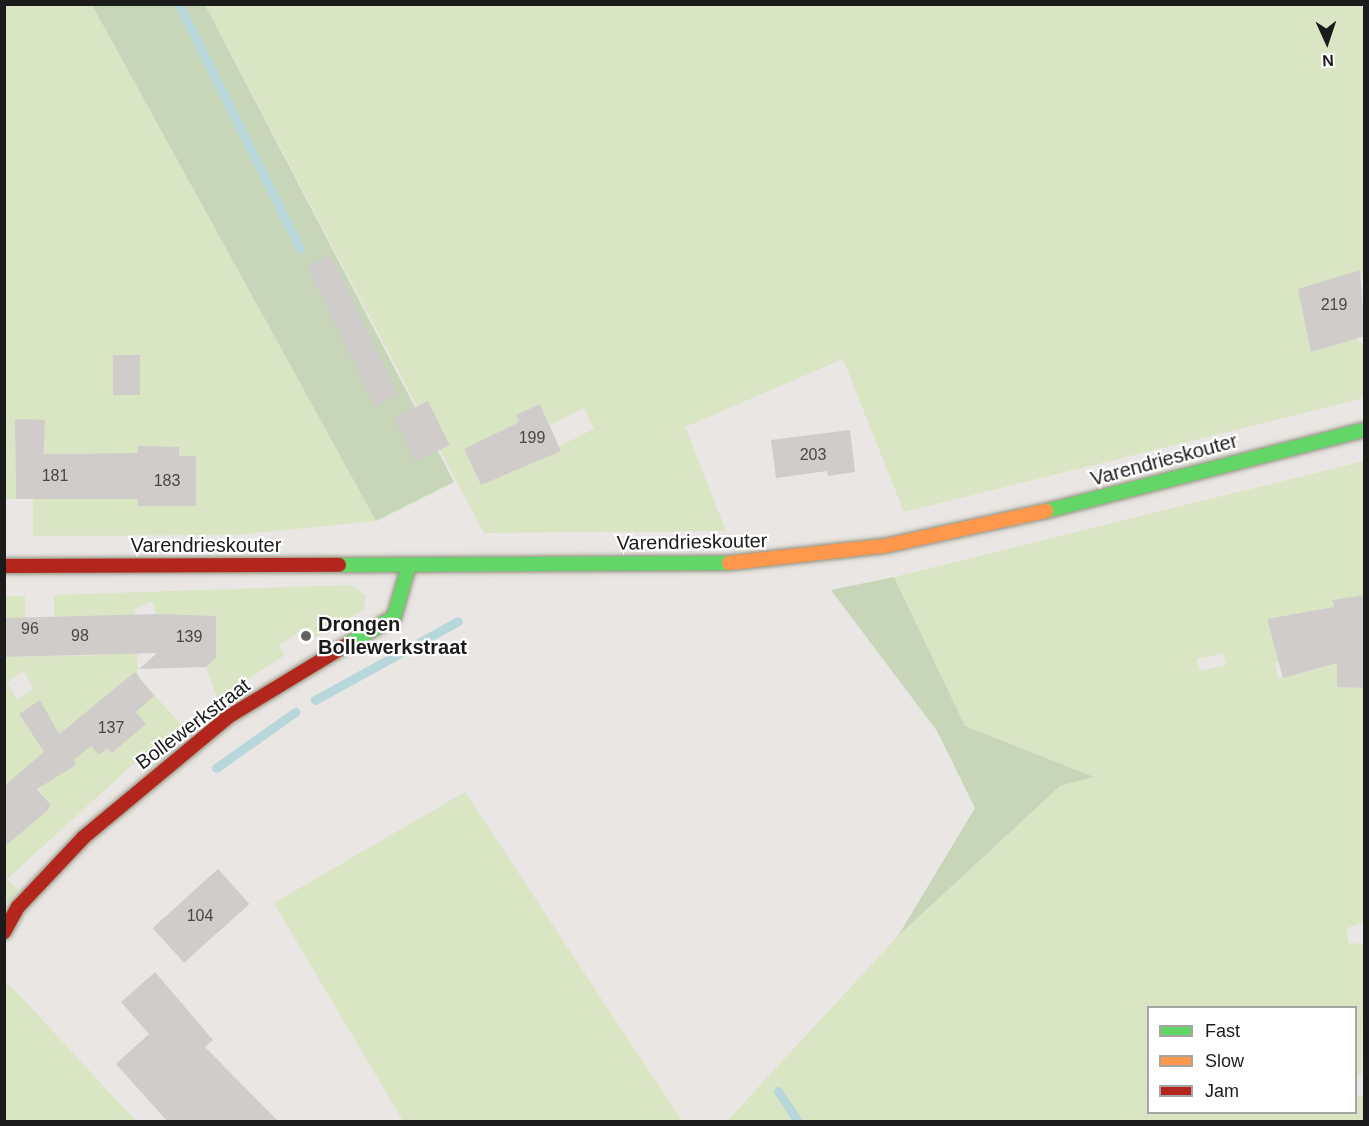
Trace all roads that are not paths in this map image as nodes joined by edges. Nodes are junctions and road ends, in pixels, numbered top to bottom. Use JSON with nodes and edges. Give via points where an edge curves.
{"nodes":[{"id":1,"x":1365,"y":430,"type":"edge"},
{"id":2,"x":409,"y":565,"type":"junction"},
{"id":3,"x":4,"y":566,"type":"edge"},
{"id":4,"x":4,"y":932,"type":"edge"}],
"edges":[{"from":1,"to":2,"type":"street","name":"Varendrieskouter","via":[[1002,522],[884,546],[752,563]]},
{"from":2,"to":3,"type":"street","name":"Varendrieskouter"},
{"from":2,"to":4,"type":"street","name":"Bollewerkstraat","via":[[394,617],[347,641],[219,724],[84,837],[18,907]]}]}
